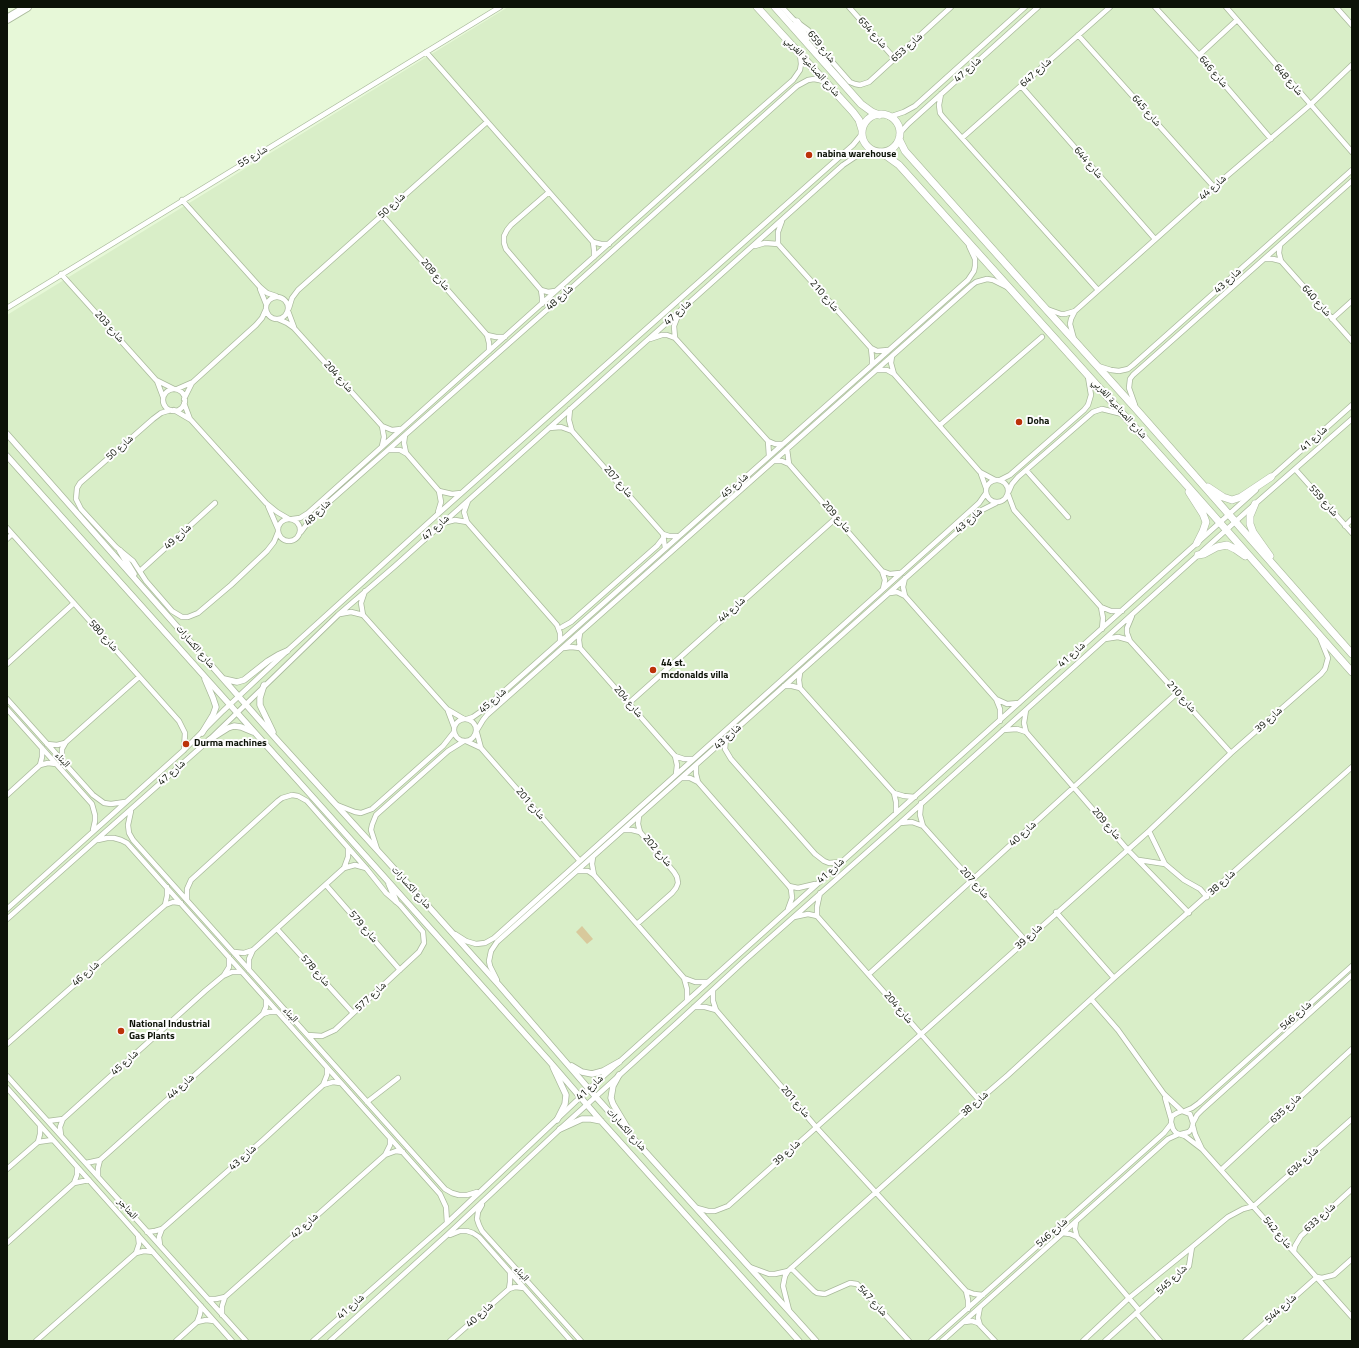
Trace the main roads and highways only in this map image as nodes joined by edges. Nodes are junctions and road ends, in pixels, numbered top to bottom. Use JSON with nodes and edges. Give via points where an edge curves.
{"nodes":[{"id":1,"x":27,"y":7,"type":"edge"},
{"id":2,"x":758,"y":7,"type":"edge"},
{"id":3,"x":774,"y":7,"type":"edge"},
{"id":4,"x":7,"y":19,"type":"edge"},
{"id":5,"x":797,"y":22,"type":"road end"},
{"id":6,"x":817,"y":55,"type":"junction"},
{"id":7,"x":879,"y":115,"type":"junction"},
{"id":8,"x":862,"y":132,"type":"junction"},
{"id":9,"x":899,"y":136,"type":"junction"},
{"id":10,"x":878,"y":152,"type":"junction"},
{"id":11,"x":1271,"y":476,"type":"road end"},
{"id":12,"x":1183,"y":481,"type":"junction"},
{"id":13,"x":1202,"y":483,"type":"junction"},
{"id":14,"x":1255,"y":504,"type":"road end"},
{"id":15,"x":1197,"y":544,"type":"road end"},
{"id":16,"x":1198,"y":555,"type":"road end"},
{"id":17,"x":1256,"y":565,"type":"junction"},
{"id":18,"x":1275,"y":567,"type":"junction"},
{"id":19,"x":1352,"y":654,"type":"edge"},
{"id":20,"x":1352,"y":672,"type":"edge"}],
"edges":[{"from":1,"to":4,"type":"highway"},
{"from":2,"to":8,"type":"main road","name":"شارع الصناعية الغربي","via":[[856,116]]},
{"from":3,"to":6,"type":"main road","name":"شارع الصناعية الغربي"},
{"from":5,"to":6,"type":"main road"},
{"from":6,"to":7,"type":"main road","name":"شارع الصناعية الغربي","via":[[861,104]]},
{"from":7,"to":8,"type":"main road","via":[[868,120]]},
{"from":7,"to":9,"type":"main road","via":[[894,120],[898,125]]},
{"from":8,"to":10,"type":"main road","via":[[866,145]]},
{"from":9,"to":10,"type":"main road","via":[[892,148]]},
{"from":9,"to":13,"type":"main road","name":"شارع الصناعية الغربي","via":[[906,151]]},
{"from":10,"to":12,"type":"main road","name":"شارع الصناعية الغربي","via":[[899,165]]},
{"from":11,"to":13,"type":"main road","via":[[1241,497],[1232,500],[1223,498]]},
{"from":12,"to":15,"type":"main road","via":[[1206,522]]},
{"from":12,"to":17,"type":"main road","name":"شارع الصناعية الغربي"},
{"from":13,"to":18,"type":"main road","name":"شارع الصناعية الغربي"},
{"from":14,"to":18,"type":"main road","via":[[1250,520],[1251,527]]},
{"from":16,"to":17,"type":"main road","via":[[1226,545]]},
{"from":17,"to":20,"type":"main road","name":"شارع الصناعية الغربي"},
{"from":18,"to":19,"type":"main road","name":"شارع الصناعية الغربي"}]}
